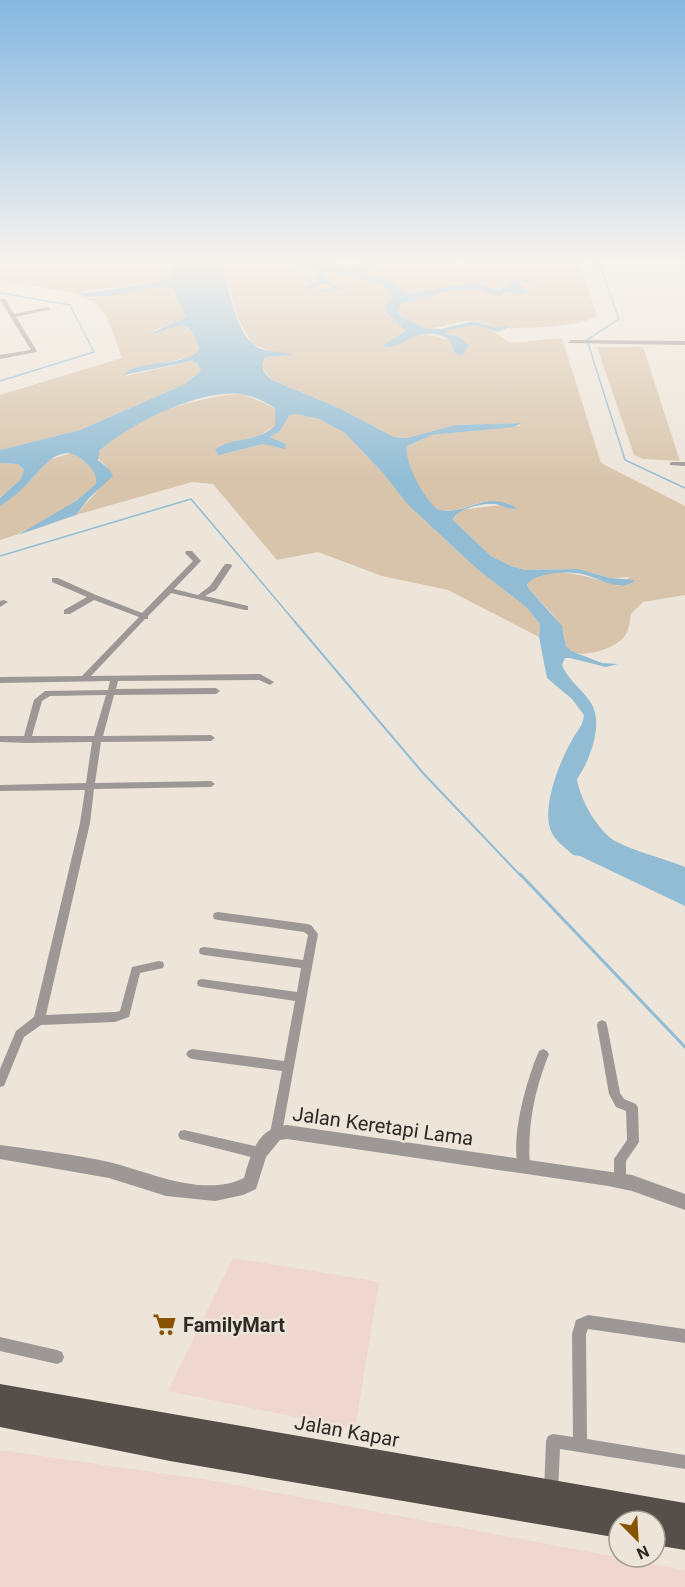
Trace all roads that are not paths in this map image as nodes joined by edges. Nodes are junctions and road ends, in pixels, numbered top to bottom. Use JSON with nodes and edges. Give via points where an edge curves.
{"nodes":[{"id":1,"x":25,"y":334,"type":"edge"},
{"id":2,"x":571,"y":342,"type":"dead end"},
{"id":3,"x":685,"y":343,"type":"edge"},
{"id":4,"x":0,"y":357,"type":"edge"},
{"id":5,"x":672,"y":464,"type":"dead end"},
{"id":6,"x":685,"y":464,"type":"edge"},
{"id":7,"x":189,"y":554,"type":"dead end"},
{"id":8,"x":228,"y":566,"type":"dead end"},
{"id":9,"x":55,"y":580,"type":"dead end"},
{"id":10,"x":169,"y":590,"type":"junction"},
{"id":11,"x":93,"y":597,"type":"junction"},
{"id":12,"x":199,"y":597,"type":"junction"},
{"id":13,"x":245,"y":608,"type":"dead end"},
{"id":14,"x":68,"y":612,"type":"dead end"},
{"id":15,"x":145,"y":617,"type":"junction"},
{"id":16,"x":84,"y":679,"type":"junction"},
{"id":17,"x":115,"y":679,"type":"junction"},
{"id":18,"x":0,"y":680,"type":"edge"},
{"id":19,"x":270,"y":682,"type":"dead end"},
{"id":20,"x":216,"y":691,"type":"dead end"},
{"id":21,"x":110,"y":693,"type":"junction"},
{"id":22,"x":211,"y":738,"type":"dead end"},
{"id":23,"x":0,"y":739,"type":"edge"},
{"id":24,"x":27,"y":740,"type":"junction"},
{"id":25,"x":97,"y":740,"type":"junction"},
{"id":26,"x":211,"y":784,"type":"dead end"},
{"id":27,"x":89,"y":785,"type":"junction"},
{"id":28,"x":0,"y":788,"type":"edge"},
{"id":29,"x":218,"y":916,"type":"dead end"},
{"id":30,"x":204,"y":951,"type":"dead end"},
{"id":31,"x":159,"y":965,"type":"dead end"},
{"id":32,"x":308,"y":965,"type":"junction"},
{"id":33,"x":202,"y":983,"type":"dead end"},
{"id":34,"x":302,"y":997,"type":"junction"},
{"id":35,"x":39,"y":1020,"type":"junction"},
{"id":36,"x":602,"y":1025,"type":"dead end"},
{"id":37,"x":192,"y":1054,"type":"dead end"},
{"id":38,"x":543,"y":1054,"type":"dead end"},
{"id":39,"x":288,"y":1067,"type":"junction"},
{"id":40,"x":0,"y":1082,"type":"edge"},
{"id":41,"x":276,"y":1133,"type":"junction"},
{"id":42,"x":184,"y":1135,"type":"dead end"},
{"id":43,"x":0,"y":1152,"type":"edge"},
{"id":44,"x":259,"y":1153,"type":"junction"},
{"id":45,"x":524,"y":1167,"type":"junction"},
{"id":46,"x":620,"y":1180,"type":"junction"},
{"id":47,"x":685,"y":1202,"type":"edge"},
{"id":48,"x":685,"y":1336,"type":"edge"},
{"id":49,"x":0,"y":1344,"type":"edge"},
{"id":50,"x":57,"y":1357,"type":"dead end"},
{"id":51,"x":0,"y":1395,"type":"edge"},
{"id":52,"x":0,"y":1416,"type":"edge"},
{"id":53,"x":580,"y":1446,"type":"junction"},
{"id":54,"x":685,"y":1462,"type":"edge"},
{"id":55,"x":551,"y":1491,"type":"junction"},
{"id":56,"x":685,"y":1515,"type":"edge"},
{"id":57,"x":607,"y":1524,"type":"edge"},
{"id":58,"x":667,"y":1535,"type":"edge"},
{"id":59,"x":685,"y":1538,"type":"edge"}],
"edges":[{"from":1,"to":4,"type":"street","via":[[33,353]]},
{"from":2,"to":3,"type":"street"},
{"from":5,"to":6,"type":"street"},
{"from":7,"to":10,"type":"street","via":[[197,561]]},
{"from":8,"to":12,"type":"street","via":[[213,588]]},
{"from":9,"to":11,"type":"street"},
{"from":10,"to":12,"type":"street"},
{"from":10,"to":15,"type":"street"},
{"from":11,"to":14,"type":"street"},
{"from":11,"to":15,"type":"street"},
{"from":12,"to":13,"type":"street"},
{"from":15,"to":16,"type":"street"},
{"from":16,"to":17,"type":"street"},
{"from":16,"to":18,"type":"street"},
{"from":17,"to":19,"type":"street","via":[[260,677]]},
{"from":17,"to":21,"type":"street"},
{"from":20,"to":21,"type":"street"},
{"from":21,"to":24,"type":"street","via":[[42,696]]},
{"from":21,"to":25,"type":"street"},
{"from":22,"to":25,"type":"street"},
{"from":23,"to":24,"type":"street"},
{"from":24,"to":25,"type":"street"},
{"from":25,"to":27,"type":"street"},
{"from":26,"to":27,"type":"street"},
{"from":27,"to":28,"type":"street"},
{"from":27,"to":35,"type":"street","via":[[85,823]]},
{"from":29,"to":32,"type":"street","via":[[307,928],[314,934]]},
{"from":30,"to":32,"type":"street"},
{"from":31,"to":35,"type":"street","via":[[136,970],[125,1014]]},
{"from":32,"to":34,"type":"street"},
{"from":33,"to":34,"type":"street"},
{"from":34,"to":39,"type":"street"},
{"from":35,"to":40,"type":"street","via":[[20,1034]]},
{"from":36,"to":46,"type":"street","via":[[615,1094],[620,1103],[633,1110],[633,1142],[620,1159]]},
{"from":37,"to":39,"type":"street"},
{"from":38,"to":45,"type":"street","via":[[521,1139]]},
{"from":39,"to":41,"type":"street"},
{"from":41,"to":44,"type":"street","name":"Jalan Keretapi Lama"},
{"from":41,"to":45,"type":"street","name":"Jalan Keretapi Lama"},
{"from":42,"to":44,"type":"street"},
{"from":43,"to":44,"type":"street","name":"Jalan Keretapi Lama","via":[[109,1170],[166,1188],[207,1193],[232,1190],[250,1182]]},
{"from":45,"to":46,"type":"street","name":"Jalan Keretapi Lama"},
{"from":46,"to":47,"type":"street","name":"Jalan Keretapi Lama"},
{"from":48,"to":53,"type":"street","via":[[588,1322],[581,1325]]},
{"from":49,"to":50,"type":"street"},
{"from":51,"to":55,"type":"highway","name":"Jalan Kapar"},
{"from":52,"to":57,"type":"highway"},
{"from":53,"to":54,"type":"street"},
{"from":53,"to":55,"type":"street","via":[[553,1441]]},
{"from":55,"to":56,"type":"highway","name":"Jalan Kapar"},
{"from":58,"to":59,"type":"highway"}]}
